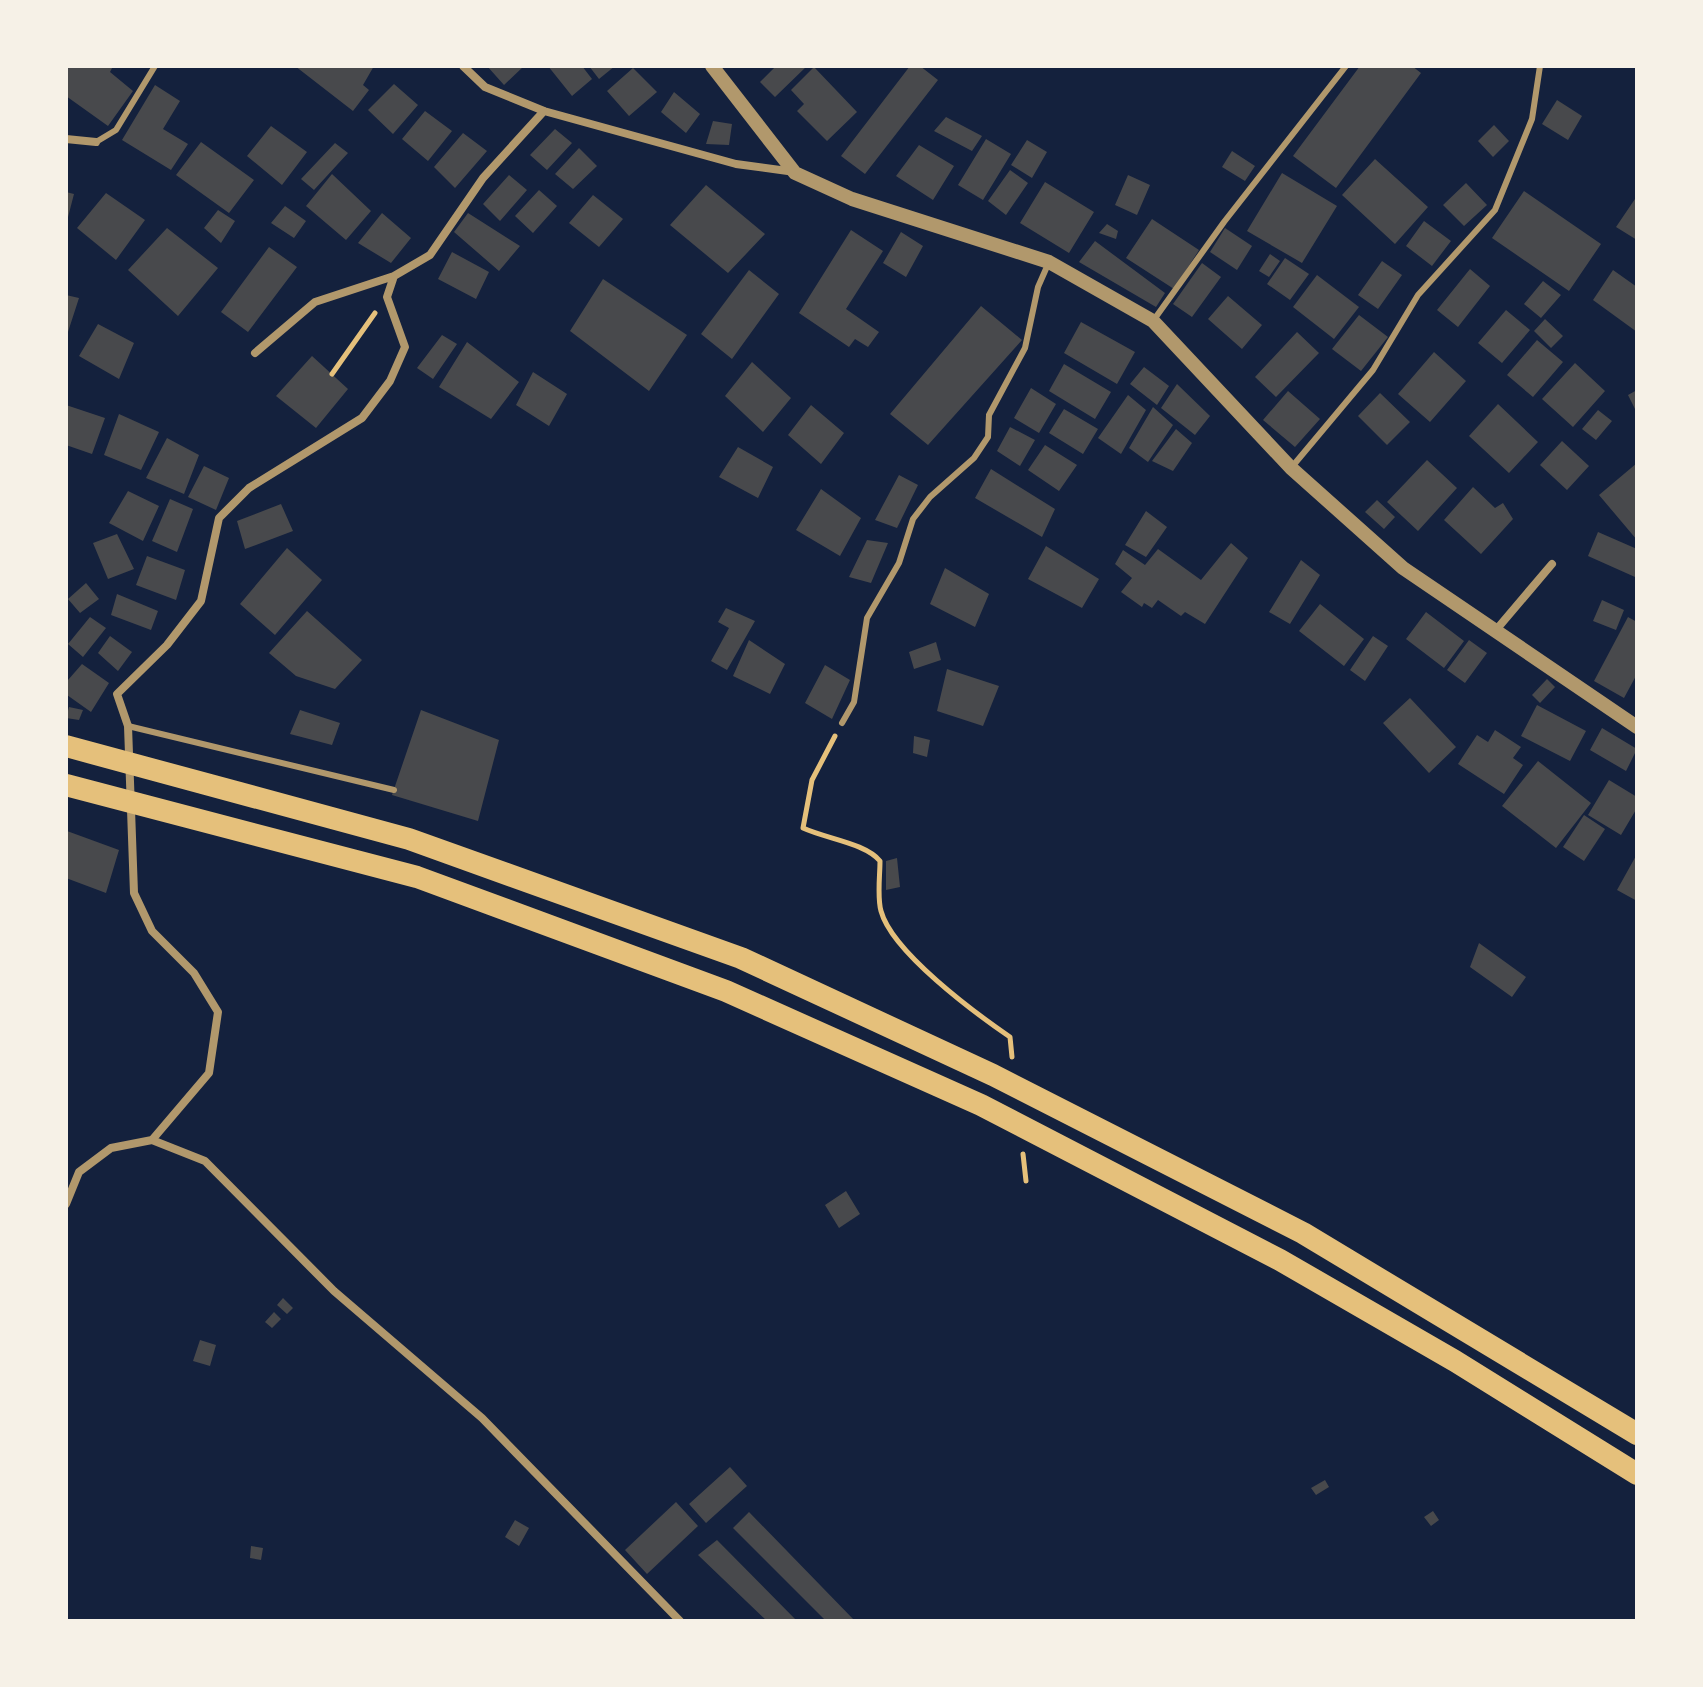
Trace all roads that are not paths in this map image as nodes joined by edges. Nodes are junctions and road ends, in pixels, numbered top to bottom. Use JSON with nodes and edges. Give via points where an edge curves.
{"nodes":[{"id":1,"x":155,"y":66,"type":"edge"},
{"id":2,"x":463,"y":66,"type":"edge"},
{"id":3,"x":712,"y":66,"type":"edge"},
{"id":4,"x":1346,"y":66,"type":"edge"},
{"id":5,"x":1540,"y":66,"type":"edge"},
{"id":6,"x":544,"y":111,"type":"junction"},
{"id":7,"x":66,"y":139,"type":"edge"},
{"id":8,"x":96,"y":142,"type":"joint"},
{"id":9,"x":795,"y":173,"type":"junction"},
{"id":10,"x":1049,"y":262,"type":"junction"},
{"id":11,"x":394,"y":276,"type":"junction"},
{"id":12,"x":1153,"y":321,"type":"junction"},
{"id":13,"x":255,"y":353,"type":"dead end"},
{"id":14,"x":1291,"y":468,"type":"junction"},
{"id":15,"x":1552,"y":564,"type":"dead end"},
{"id":16,"x":1496,"y":630,"type":"junction"},
{"id":17,"x":842,"y":723,"type":"road end"},
{"id":18,"x":128,"y":726,"type":"junction"},
{"id":19,"x":1637,"y":727,"type":"edge"},
{"id":20,"x":66,"y":746,"type":"edge"},
{"id":21,"x":66,"y":785,"type":"edge"},
{"id":22,"x":394,"y":790,"type":"dead end"},
{"id":23,"x":152,"y":1140,"type":"junction"},
{"id":24,"x":66,"y":1204,"type":"edge"},
{"id":25,"x":1637,"y":1434,"type":"edge"},
{"id":26,"x":1637,"y":1474,"type":"edge"},
{"id":27,"x":680,"y":1621,"type":"edge"}],
"edges":[{"from":1,"to":8,"type":"lane","via":[[116,130]]},
{"from":2,"to":6,"type":"street","via":[[485,87]]},
{"from":3,"to":9,"type":"street"},
{"from":4,"to":12,"type":"lane"},
{"from":5,"to":14,"type":"lane","via":[[1532,119],[1495,210],[1418,295],[1373,370]]},
{"from":6,"to":9,"type":"street","via":[[736,164]]},
{"from":6,"to":11,"type":"street","via":[[483,178],[430,255]]},
{"from":7,"to":8,"type":"street"},
{"from":9,"to":10,"type":"street","via":[[852,199]]},
{"from":10,"to":12,"type":"street"},
{"from":10,"to":17,"type":"lane","via":[[1025,348],[989,415],[988,437],[913,519],[899,563],[867,618],[854,702]]},
{"from":11,"to":13,"type":"street","via":[[315,302]]},
{"from":11,"to":18,"type":"street","via":[[387,297],[405,347],[390,381],[362,418],[249,488],[219,518],[201,601],[167,645],[117,694]]},
{"from":12,"to":14,"type":"street"},
{"from":14,"to":16,"type":"street","via":[[1403,568]]},
{"from":15,"to":16,"type":"street"},
{"from":16,"to":19,"type":"street"},
{"from":18,"to":22,"type":"lane"},
{"from":18,"to":23,"type":"street","via":[[134,893],[152,931],[194,973],[218,1012],[209,1073]]},
{"from":20,"to":25,"type":"highway","via":[[409,839],[741,958],[993,1075],[1289,1226]]},
{"from":21,"to":26,"type":"highway","via":[[417,877],[726,991],[981,1105],[1280,1260]]},
{"from":23,"to":24,"type":"street","via":[[111,1148],[79,1172]]},
{"from":23,"to":27,"type":"street","via":[[205,1161],[334,1291],[482,1418]]}]}
